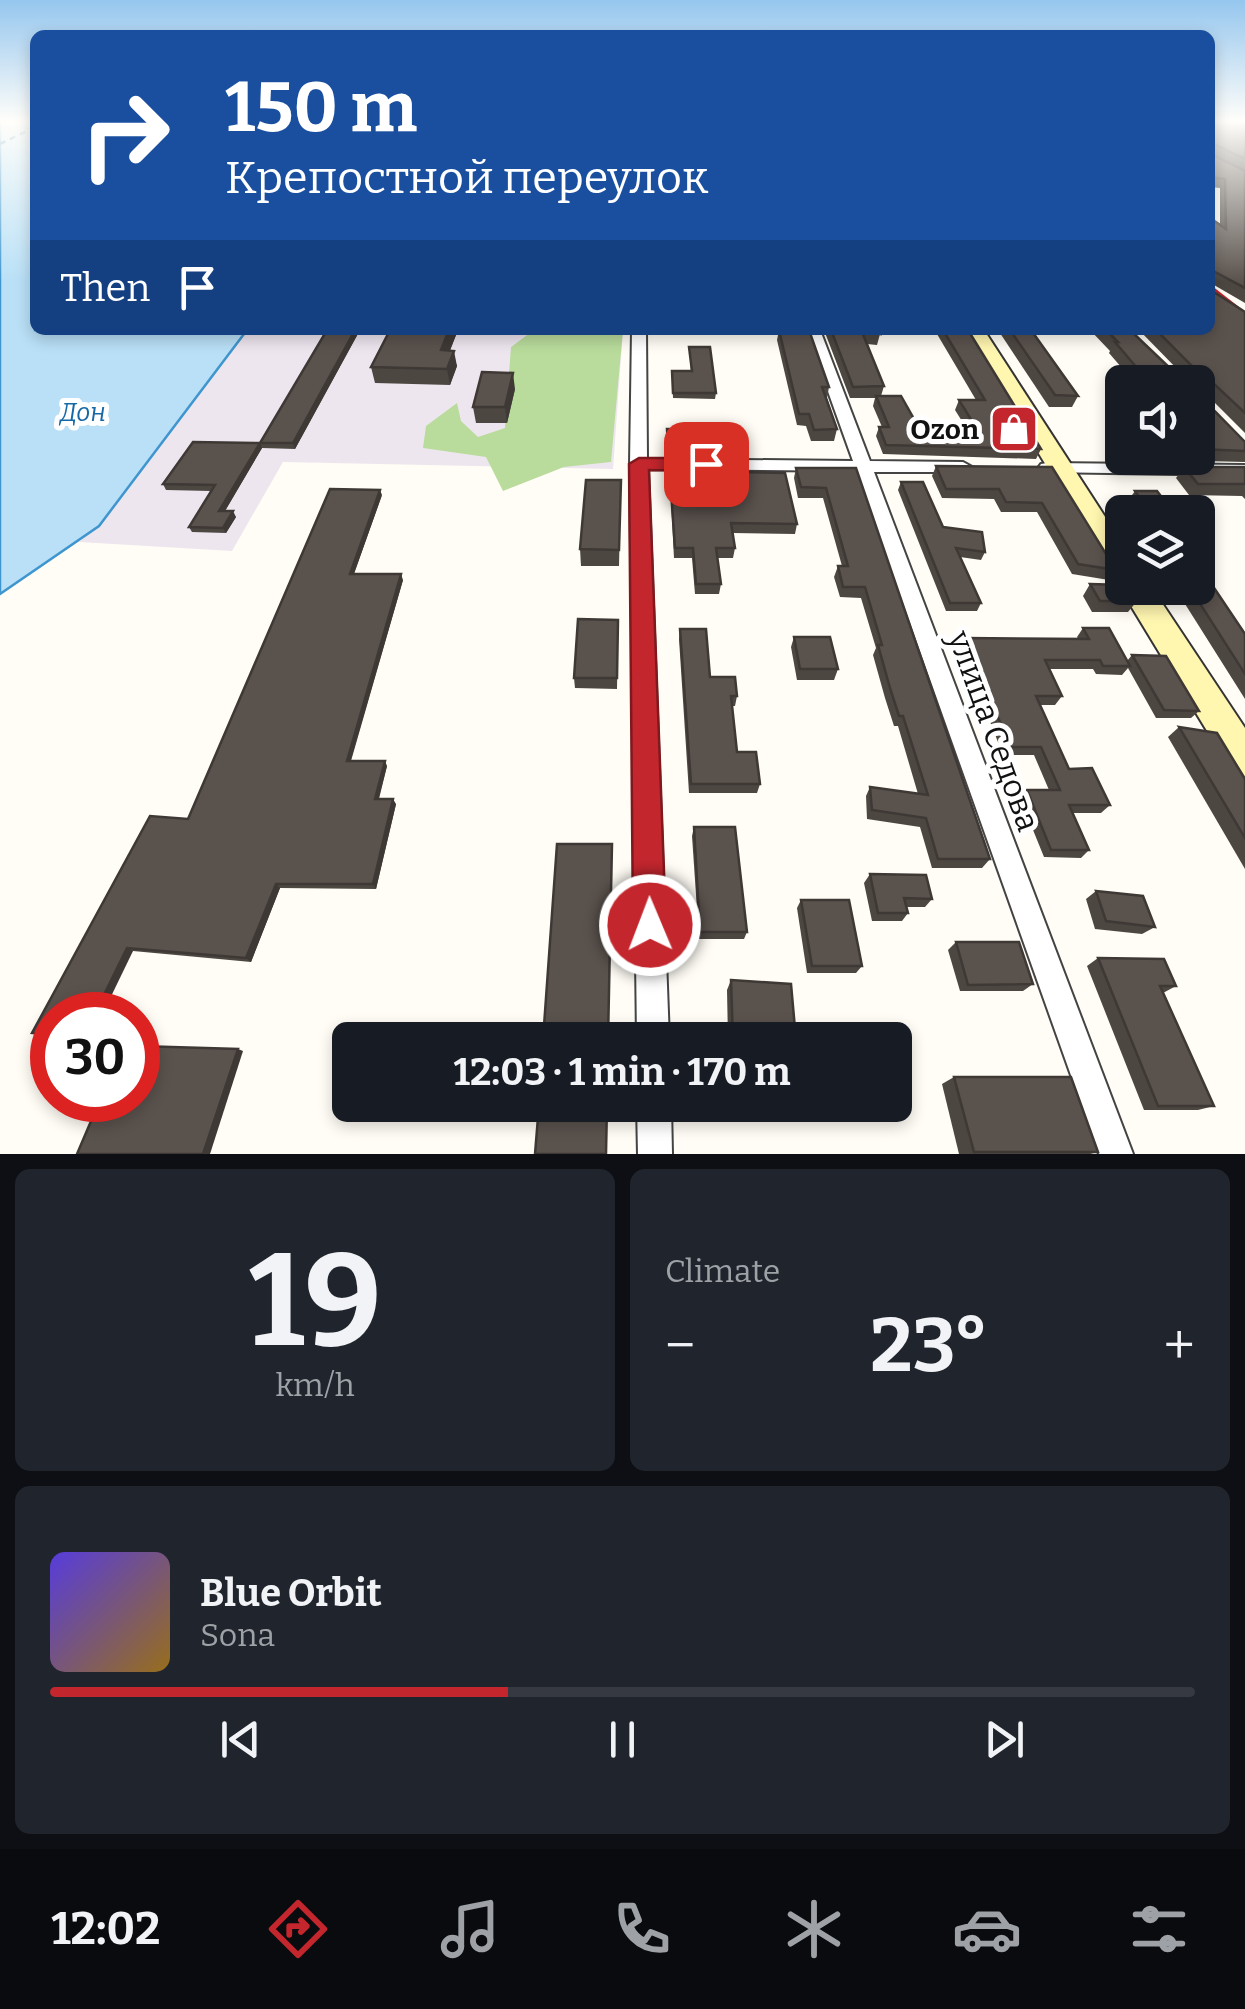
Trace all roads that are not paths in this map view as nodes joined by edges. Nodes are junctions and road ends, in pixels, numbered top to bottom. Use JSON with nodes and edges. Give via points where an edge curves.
{"nodes":[{"id":1,"x":640,"y":335,"type":"edge"},
{"id":2,"x":815,"y":335,"type":"edge"},
{"id":3,"x":977,"y":335,"type":"edge"},
{"id":4,"x":639,"y":464,"type":"junction"},
{"id":5,"x":861,"y":466,"type":"junction"},
{"id":6,"x":984,"y":467,"type":"edge"},
{"id":7,"x":1022,"y":468,"type":"edge"},
{"id":8,"x":1061,"y":468,"type":"junction"},
{"id":9,"x":1245,"y":470,"type":"edge"},
{"id":10,"x":1105,"y":539,"type":"edge"},
{"id":11,"x":1147,"y":605,"type":"edge"},
{"id":12,"x":1245,"y":760,"type":"edge"},
{"id":13,"x":652,"y":1022,"type":"edge"},
{"id":14,"x":654,"y":1122,"type":"edge"},
{"id":15,"x":655,"y":1154,"type":"edge"},
{"id":16,"x":1116,"y":1154,"type":"edge"}],
"edges":[{"from":1,"to":4,"type":"street"},
{"from":2,"to":5,"type":"street","name":"улица Седова"},
{"from":3,"to":8,"type":"street"},
{"from":4,"to":5,"type":"street"},
{"from":4,"to":13,"type":"street"},
{"from":5,"to":6,"type":"street"},
{"from":5,"to":16,"type":"street","name":"улица Седова"},
{"from":7,"to":8,"type":"street"},
{"from":8,"to":9,"type":"street"},
{"from":8,"to":10,"type":"street"},
{"from":11,"to":12,"type":"street"},
{"from":14,"to":15,"type":"street"}]}
